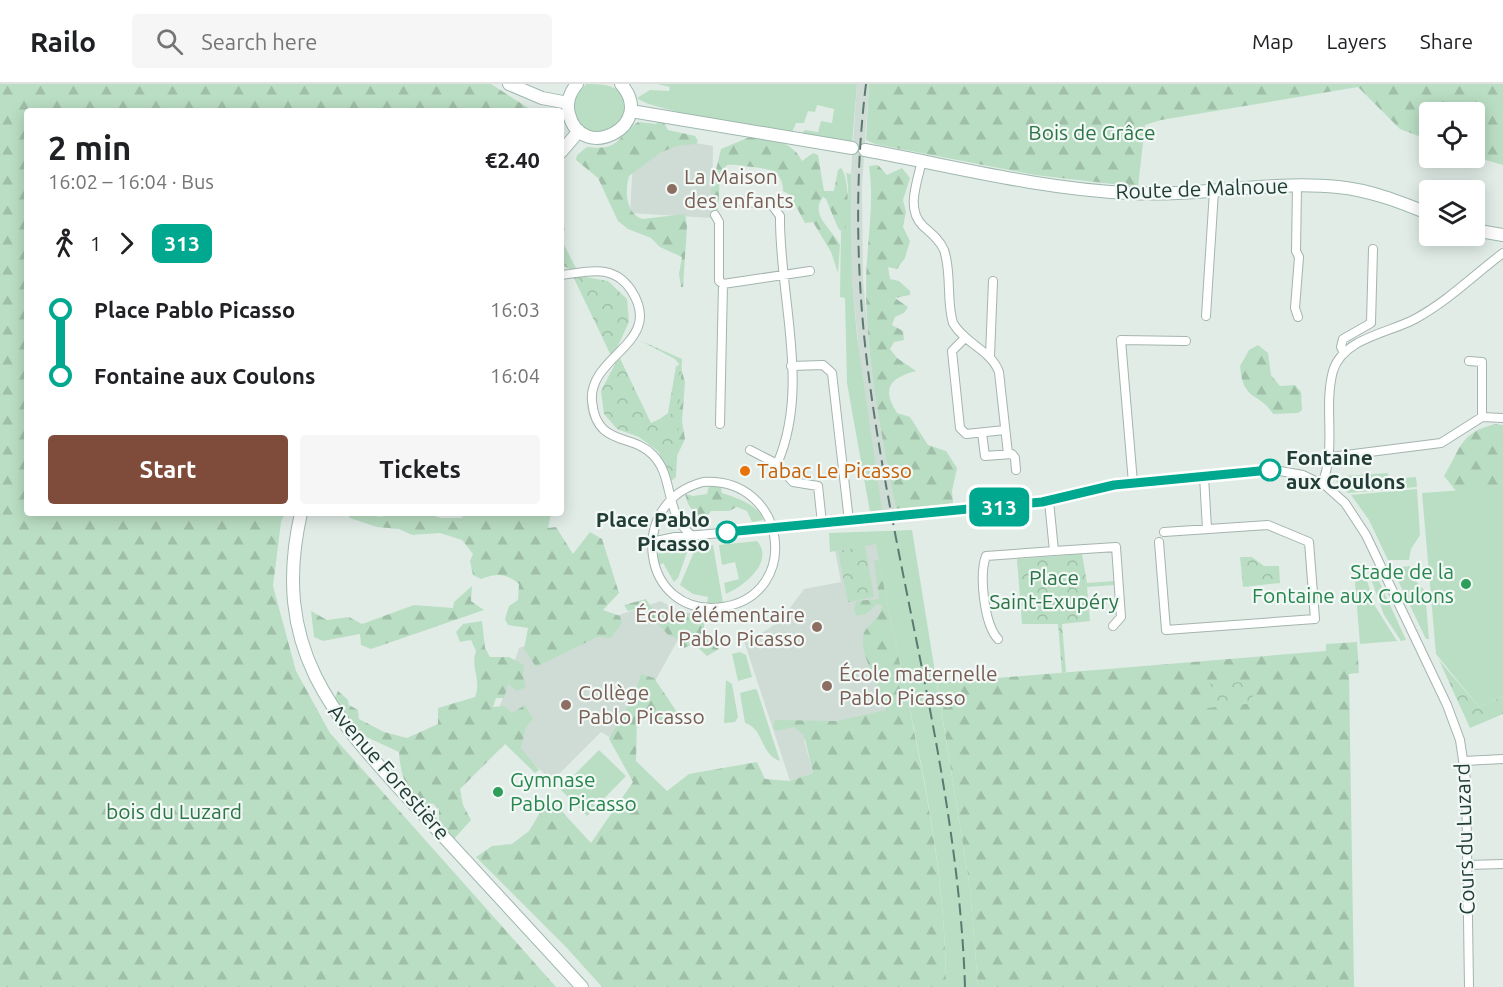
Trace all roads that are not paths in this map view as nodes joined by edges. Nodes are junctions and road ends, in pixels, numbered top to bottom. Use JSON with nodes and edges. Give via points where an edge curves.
{"nodes":[{"id":1,"x":509,"y":84,"type":"edge"},
{"id":2,"x":578,"y":84,"type":"edge"},
{"id":3,"x":621,"y":84,"type":"edge"},
{"id":4,"x":568,"y":103,"type":"junction"},
{"id":5,"x":631,"y":111,"type":"junction"},
{"id":6,"x":579,"y":131,"type":"junction"},
{"id":7,"x":564,"y":148,"type":"edge"},
{"id":8,"x":852,"y":148,"type":"dead end"},
{"id":9,"x":865,"y":150,"type":"dead end"},
{"id":10,"x":922,"y":160,"type":"junction"},
{"id":11,"x":1298,"y":186,"type":"junction"},
{"id":12,"x":1214,"y":191,"type":"junction"},
{"id":13,"x":739,"y":201,"type":"dead end"},
{"id":14,"x":1419,"y":210,"type":"edge"},
{"id":15,"x":715,"y":215,"type":"dead end"},
{"id":16,"x":1485,"y":232,"type":"edge"},
{"id":17,"x":1503,"y":235,"type":"edge"},
{"id":18,"x":1373,"y":249,"type":"dead end"},
{"id":19,"x":1503,"y":254,"type":"edge"},
{"id":20,"x":810,"y":272,"type":"dead end"},
{"id":21,"x":564,"y":274,"type":"edge"},
{"id":22,"x":783,"y":275,"type":"junction"},
{"id":23,"x":993,"y":281,"type":"dead end"},
{"id":24,"x":723,"y":284,"type":"junction"},
{"id":25,"x":1206,"y":316,"type":"dead end"},
{"id":26,"x":1298,"y":317,"type":"dead end"},
{"id":27,"x":965,"y":338,"type":"junction"},
{"id":28,"x":1186,"y":341,"type":"dead end"},
{"id":29,"x":1344,"y":353,"type":"junction"},
{"id":30,"x":990,"y":356,"type":"junction"},
{"id":31,"x":1469,"y":362,"type":"dead end"},
{"id":32,"x":791,"y":366,"type":"junction"},
{"id":33,"x":1482,"y":417,"type":"junction"},
{"id":34,"x":1503,"y":418,"type":"edge"},
{"id":35,"x":720,"y":424,"type":"dead end"},
{"id":36,"x":1005,"y":430,"type":"junction"},
{"id":37,"x":982,"y":433,"type":"junction"},
{"id":38,"x":750,"y":450,"type":"dead end"},
{"id":39,"x":1008,"y":454,"type":"junction"},
{"id":40,"x":1330,"y":457,"type":"junction"},
{"id":41,"x":777,"y":464,"type":"junction"},
{"id":42,"x":1016,"y":470,"type":"dead end"},
{"id":43,"x":1204,"y":476,"type":"junction"},
{"id":44,"x":1133,"y":483,"type":"junction"},
{"id":45,"x":1322,"y":484,"type":"junction"},
{"id":46,"x":669,"y":499,"type":"junction"},
{"id":47,"x":1048,"y":501,"type":"junction"},
{"id":48,"x":301,"y":516,"type":"edge"},
{"id":49,"x":658,"y":518,"type":"junction"},
{"id":50,"x":849,"y":521,"type":"junction"},
{"id":51,"x":822,"y":523,"type":"junction"},
{"id":52,"x":773,"y":528,"type":"junction"},
{"id":53,"x":1207,"y":529,"type":"junction"},
{"id":54,"x":1164,"y":532,"type":"dead end"},
{"id":55,"x":692,"y":536,"type":"junction"},
{"id":56,"x":675,"y":537,"type":"junction"},
{"id":57,"x":1159,"y":542,"type":"dead end"},
{"id":58,"x":651,"y":547,"type":"junction"},
{"id":59,"x":1054,"y":551,"type":"junction"},
{"id":60,"x":1113,"y":626,"type":"dead end"},
{"id":61,"x":998,"y":639,"type":"dead end"},
{"id":62,"x":1503,"y":759,"type":"edge"},
{"id":63,"x":1464,"y":761,"type":"junction"},
{"id":64,"x":1503,"y":864,"type":"edge"},
{"id":65,"x":1467,"y":865,"type":"junction"},
{"id":66,"x":582,"y":987,"type":"edge"},
{"id":67,"x":1468,"y":987,"type":"edge"}],
"edges":[{"from":1,"to":4,"type":"main road","via":[[542,98]]},
{"from":2,"to":4,"type":"main road"},
{"from":3,"to":5,"type":"main road","via":[[630,99]]},
{"from":4,"to":6,"type":"main road","via":[[570,118]]},
{"from":5,"to":6,"type":"main road","via":[[623,128],[615,134],[597,138]]},
{"from":5,"to":8,"type":"main road"},
{"from":6,"to":7,"type":"main road"},
{"from":9,"to":10,"type":"main road","name":"Route de Malnoue"},
{"from":10,"to":12,"type":"main road","name":"Route de Malnoue","via":[[1100,191]]},
{"from":10,"to":27,"type":"street","via":[[914,214],[944,251],[950,314]]},
{"from":11,"to":12,"type":"main road","name":"Route de Malnoue"},
{"from":11,"to":14,"type":"main road","name":"Route de Malnoue","via":[[1365,191]]},
{"from":11,"to":26,"type":"street"},
{"from":12,"to":25,"type":"street"},
{"from":13,"to":22,"type":"street","via":[[772,205],[779,211]]},
{"from":15,"to":24,"type":"street","via":[[720,222],[719,280]]},
{"from":16,"to":17,"type":"main road"},
{"from":18,"to":29,"type":"street","via":[[1371,323],[1343,339]]},
{"from":19,"to":29,"type":"street","via":[[1424,314]]},
{"from":20,"to":22,"type":"street"},
{"from":21,"to":46,"type":"street","via":[[587,270],[608,272],[623,281],[635,298],[639,318],[635,334],[597,376],[592,404],[609,434],[652,454],[663,474]]},
{"from":22,"to":24,"type":"street"},
{"from":22,"to":32,"type":"street"},
{"from":23,"to":30,"type":"street"},
{"from":24,"to":35,"type":"street"},
{"from":27,"to":30,"type":"street"},
{"from":27,"to":37,"type":"street","via":[[952,351],[960,428],[966,434]]},
{"from":28,"to":44,"type":"street","via":[[1121,340]]},
{"from":29,"to":40,"type":"street","via":[[1333,373]]},
{"from":30,"to":36,"type":"street","via":[[999,372]]},
{"from":31,"to":33,"type":"street","via":[[1482,362]]},
{"from":32,"to":41,"type":"street","via":[[792,414]]},
{"from":32,"to":50,"type":"street","via":[[823,365],[832,373]]},
{"from":33,"to":34,"type":"street"},
{"from":33,"to":40,"type":"street","via":[[1441,443]]},
{"from":36,"to":37,"type":"street"},
{"from":36,"to":39,"type":"street"},
{"from":37,"to":39,"type":"street","via":[[985,456]]},
{"from":38,"to":41,"type":"street"},
{"from":39,"to":42,"type":"street","via":[[1015,458]]},
{"from":40,"to":45,"type":"street"},
{"from":41,"to":51,"type":"street","via":[[793,482],[818,486]]},
{"from":43,"to":44,"type":"street","name":"Cours du Luzard"},
{"from":43,"to":45,"type":"street","name":"Cours du Luzard","via":[[1278,470]]},
{"from":43,"to":53,"type":"street"},
{"from":44,"to":47,"type":"street","name":"Cours du Luzard"},
{"from":45,"to":63,"type":"street","name":"Cours du Luzard","via":[[1345,503],[1366,535],[1452,715]]},
{"from":46,"to":49,"type":"street"},
{"from":46,"to":52,"type":"street","via":[[691,485],[726,482],[755,497],[769,514]]},
{"from":46,"to":55,"type":"street","via":[[677,521]]},
{"from":47,"to":50,"type":"street","name":"Cours du Luzard","bridge":true},
{"from":47,"to":59,"type":"street"},
{"from":48,"to":66,"type":"main road","name":"Avenue Forestière","via":[[293,566],[298,627],[307,658],[333,710]]},
{"from":49,"to":56,"type":"street","via":[[661,532]]},
{"from":49,"to":58,"type":"street"},
{"from":50,"to":51,"type":"street","name":"Cours du Luzard"},
{"from":51,"to":52,"type":"street","name":"Cours du Luzard"},
{"from":52,"to":55,"type":"street","name":"Cours du Luzard"},
{"from":52,"to":58,"type":"street","via":[[775,553],[767,577],[745,599],[721,607],[700,606],[671,592],[656,571]]},
{"from":53,"to":54,"type":"street"},
{"from":53,"to":57,"type":"street","via":[[1268,525],[1308,542],[1315,619],[1166,630]]},
{"from":55,"to":56,"type":"street","name":"Cours du Luzard"},
{"from":56,"to":58,"type":"street","name":"Cours du Luzard"},
{"from":59,"to":60,"type":"street","via":[[1116,547],[1121,617]]},
{"from":59,"to":61,"type":"street","via":[[987,556],[983,565],[987,621]]},
{"from":62,"to":63,"type":"street"},
{"from":63,"to":65,"type":"street","name":"Cours du Luzard"},
{"from":64,"to":65,"type":"street"},
{"from":65,"to":67,"type":"street","name":"Cours du Luzard"}]}
